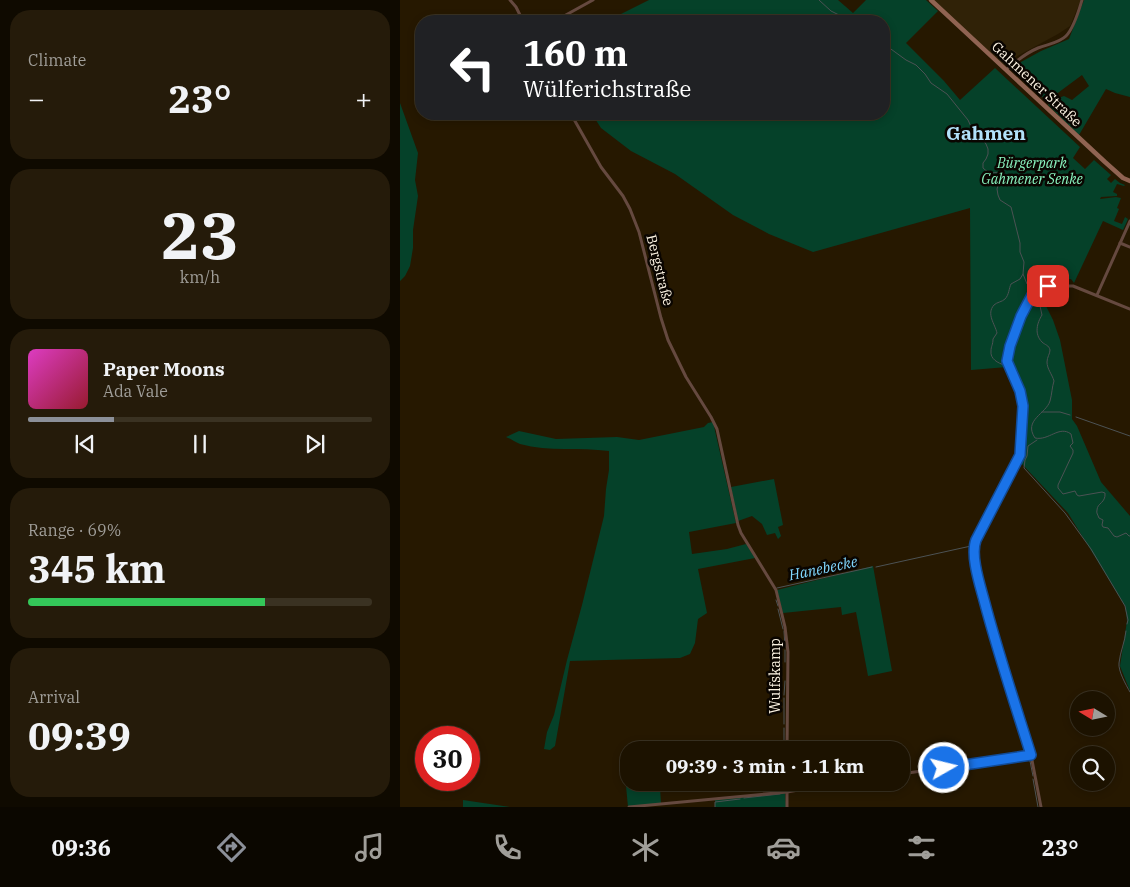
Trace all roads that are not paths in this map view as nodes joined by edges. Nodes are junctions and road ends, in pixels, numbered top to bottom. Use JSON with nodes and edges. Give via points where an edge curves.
{"nodes":[{"id":1,"x":510,"y":0,"type":"edge"},
{"id":2,"x":593,"y":0,"type":"edge"},
{"id":3,"x":931,"y":0,"type":"edge"},
{"id":4,"x":1082,"y":0,"type":"edge"},
{"id":5,"x":520,"y":15,"type":"edge"},
{"id":6,"x":566,"y":15,"type":"edge"},
{"id":7,"x":1006,"y":70,"type":"junction"},
{"id":8,"x":574,"y":120,"type":"edge"},
{"id":9,"x":1130,"y":181,"type":"edge"},
{"id":10,"x":1130,"y":221,"type":"edge"},
{"id":11,"x":1120,"y":243,"type":"junction"},
{"id":12,"x":1130,"y":247,"type":"edge"},
{"id":13,"x":1097,"y":295,"type":"junction"},
{"id":14,"x":1130,"y":309,"type":"edge"},
{"id":15,"x":718,"y":437,"type":"joint"},
{"id":16,"x":786,"y":741,"type":"edge"},
{"id":17,"x":1031,"y":755,"type":"junction"},
{"id":18,"x":910,"y":773,"type":"edge"},
{"id":19,"x":792,"y":791,"type":"edge"},
{"id":20,"x":786,"y":792,"type":"junction"},
{"id":21,"x":629,"y":807,"type":"edge"},
{"id":22,"x":787,"y":807,"type":"edge"},
{"id":23,"x":1040,"y":807,"type":"edge"}],
"edges":[{"from":1,"to":5,"type":"street"},
{"from":2,"to":6,"type":"street"},
{"from":3,"to":7,"type":"main road","name":"Gahmener Straße"},
{"from":4,"to":7,"type":"street","via":[[1065,37],[1019,59]]},
{"from":7,"to":9,"type":"main road","name":"Gahmener Straße","via":[[1105,162]]},
{"from":8,"to":15,"type":"street","name":"Bergstraße","via":[[630,209],[640,232],[668,340],[711,417]]},
{"from":10,"to":11,"type":"street"},
{"from":11,"to":12,"type":"street"},
{"from":11,"to":13,"type":"street"},
{"from":13,"to":14,"type":"street"},
{"from":13,"to":17,"type":"street","via":[[1068,285],[1048,286],[1036,290],[1026,306],[1007,356],[1023,406],[1020,455],[974,547],[981,589]]},
{"from":15,"to":16,"type":"street","name":"Wulfskamp","via":[[741,533],[776,590],[785,627],[788,652]]},
{"from":17,"to":18,"type":"street"},
{"from":17,"to":23,"type":"street"},
{"from":19,"to":20,"type":"street"},
{"from":20,"to":21,"type":"street"},
{"from":20,"to":22,"type":"street"}]}
